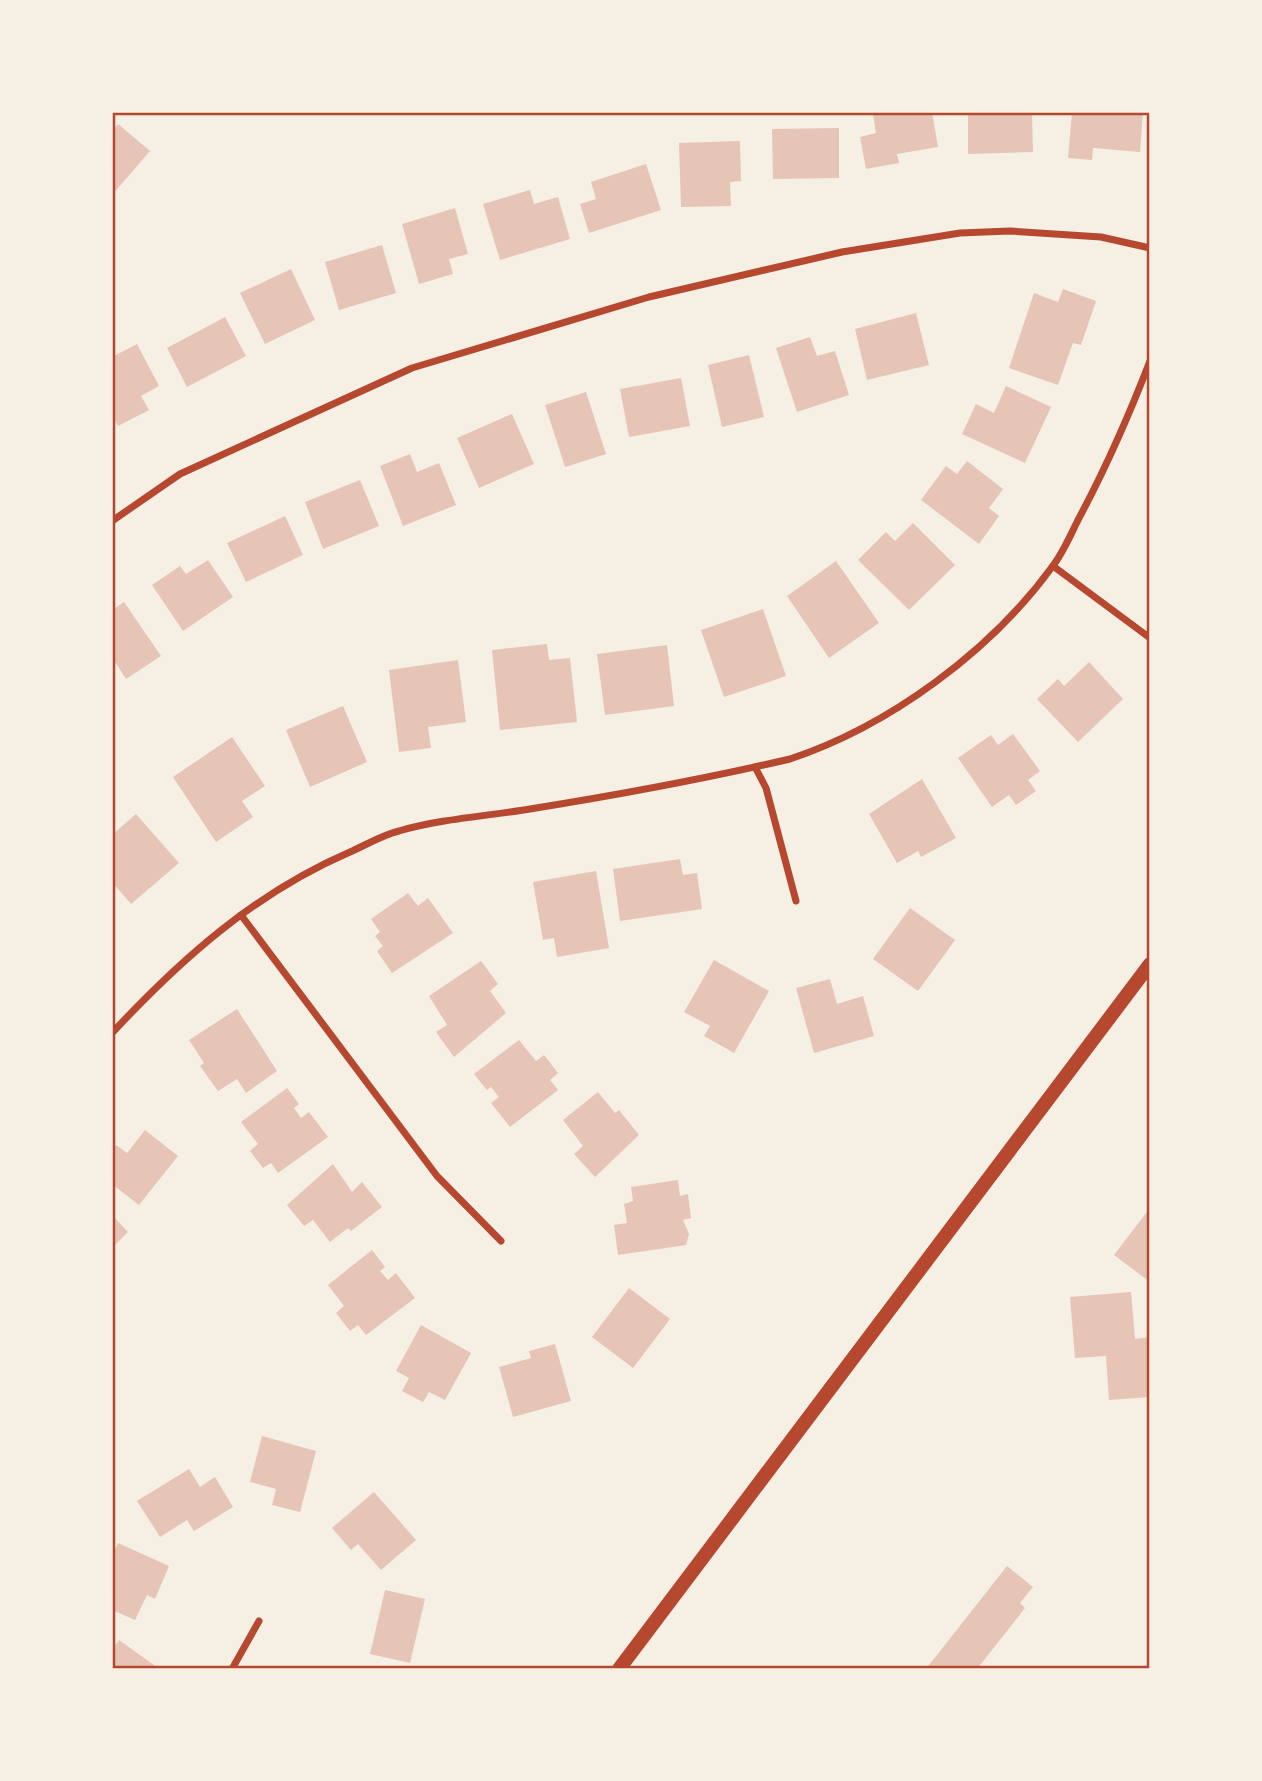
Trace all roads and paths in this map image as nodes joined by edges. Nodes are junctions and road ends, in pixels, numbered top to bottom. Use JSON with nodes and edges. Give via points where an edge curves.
{"nodes":[{"id":1,"x":1150,"y":248,"type":"edge"},
{"id":2,"x":1150,"y":361,"type":"edge"},
{"id":3,"x":112,"y":521,"type":"edge"},
{"id":4,"x":1053,"y":566,"type":"junction"},
{"id":5,"x":1150,"y":638,"type":"edge"},
{"id":6,"x":755,"y":767,"type":"junction"},
{"id":7,"x":796,"y":901,"type":"dead end"},
{"id":8,"x":241,"y":915,"type":"junction"},
{"id":9,"x":1150,"y":964,"type":"edge"},
{"id":10,"x":112,"y":1033,"type":"edge"},
{"id":11,"x":501,"y":1241,"type":"dead end"},
{"id":12,"x":259,"y":1621,"type":"dead end"},
{"id":13,"x":232,"y":1669,"type":"edge"},
{"id":14,"x":619,"y":1669,"type":"edge"}],
"edges":[{"from":1,"to":3,"type":"street","via":[[1101,237],[960,233],[842,252],[649,297],[412,368],[180,474]]},
{"from":2,"to":4,"type":"street","via":[[1116,449]]},
{"from":4,"to":5,"type":"street"},
{"from":4,"to":6,"type":"street","via":[[1006,620],[951,671],[891,712],[826,747]]},
{"from":6,"to":7,"type":"street","via":[[766,788]]},
{"from":6,"to":8,"type":"street","via":[[398,831],[308,870],[263,896]]},
{"from":8,"to":10,"type":"street","via":[[211,934],[167,974]]},
{"from":8,"to":11,"type":"street","via":[[437,1176]]},
{"from":9,"to":14,"type":"main road"},
{"from":12,"to":13,"type":"street"}]}
